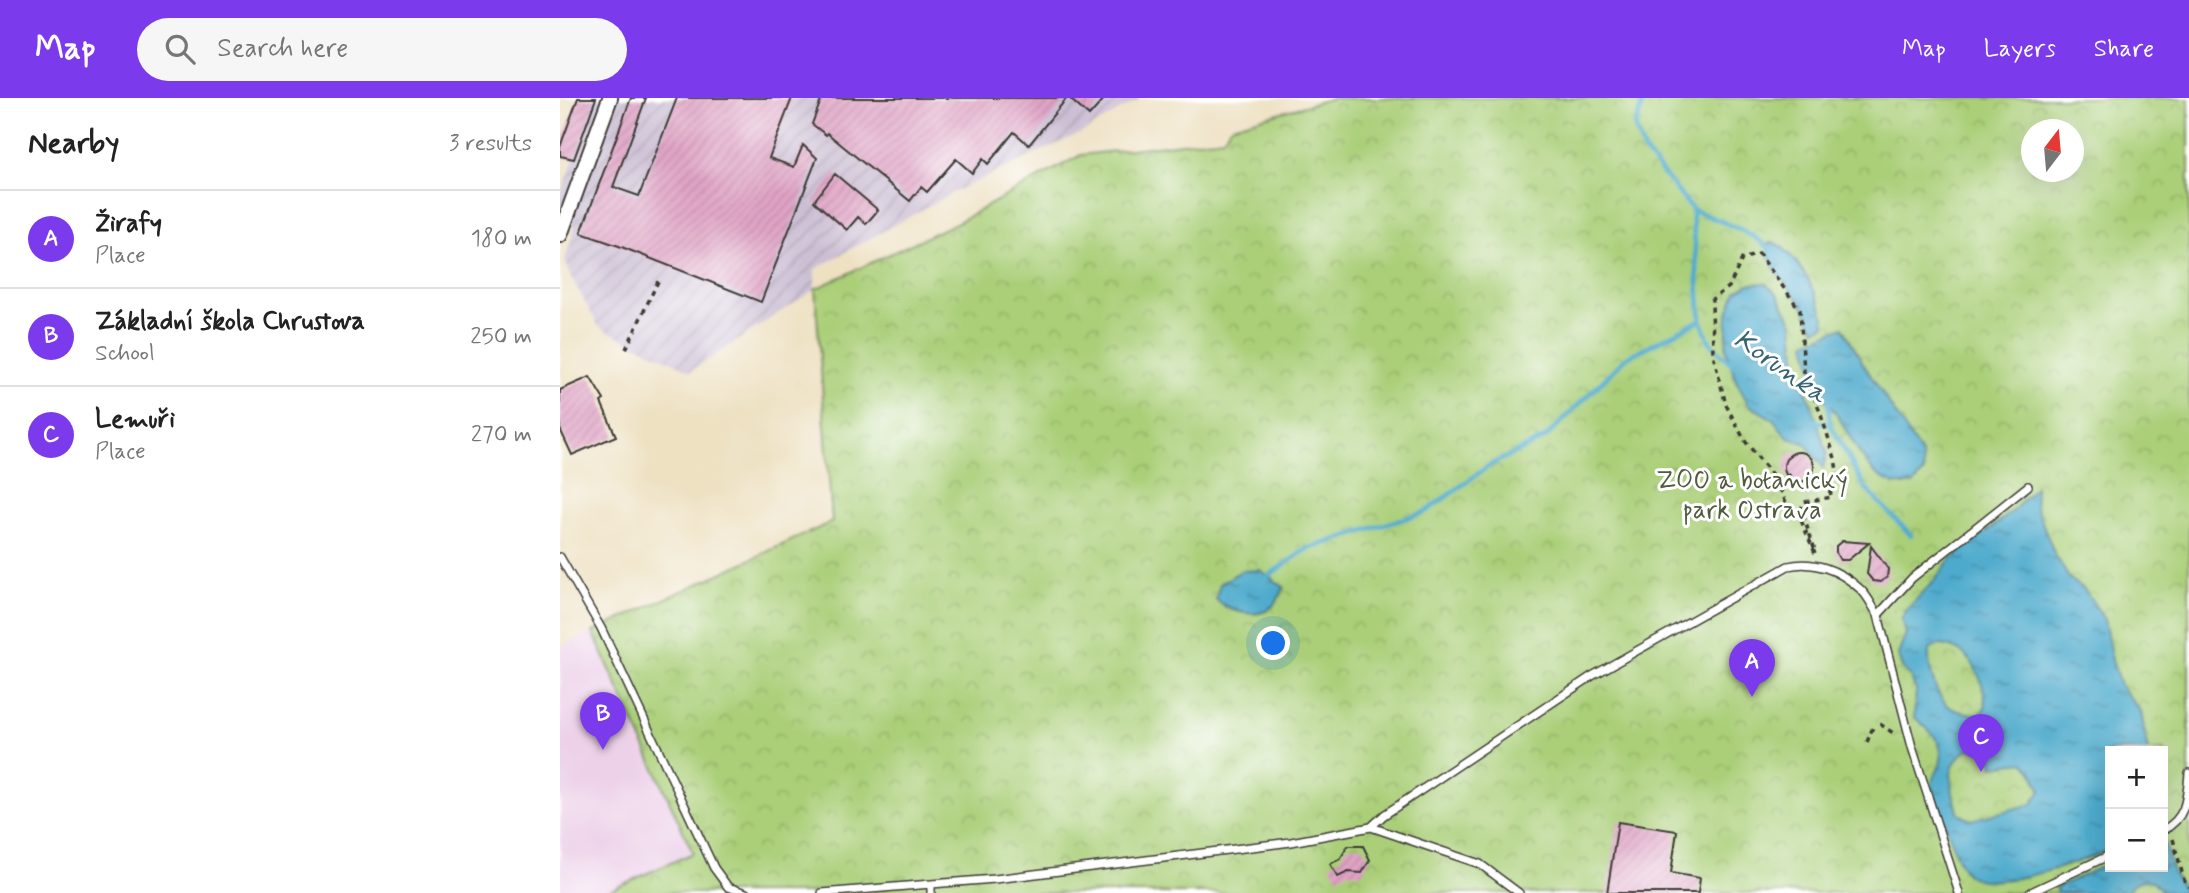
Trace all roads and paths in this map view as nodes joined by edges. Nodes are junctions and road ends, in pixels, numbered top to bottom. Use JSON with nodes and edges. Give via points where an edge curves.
{"nodes":[{"id":1,"x":610,"y":98,"type":"edge"},
{"id":2,"x":560,"y":235,"type":"edge"},
{"id":3,"x":660,"y":276,"type":"dead end"},
{"id":4,"x":626,"y":349,"type":"dead end"},
{"id":5,"x":1793,"y":473,"type":"dead end"},
{"id":6,"x":1776,"y":481,"type":"junction"},
{"id":7,"x":2028,"y":486,"type":"dead end"},
{"id":8,"x":1799,"y":510,"type":"junction"},
{"id":9,"x":560,"y":557,"type":"edge"},
{"id":10,"x":1878,"y":615,"type":"junction"},
{"id":11,"x":1873,"y":727,"type":"dead end"},
{"id":12,"x":1867,"y":742,"type":"dead end"},
{"id":13,"x":2189,"y":773,"type":"edge"},
{"id":14,"x":1371,"y":827,"type":"junction"},
{"id":15,"x":2168,"y":827,"type":"edge"},
{"id":16,"x":2168,"y":834,"type":"edge"},
{"id":17,"x":2105,"y":857,"type":"edge"},
{"id":18,"x":931,"y":884,"type":"junction"},
{"id":19,"x":2189,"y":887,"type":"edge"},
{"id":20,"x":746,"y":893,"type":"edge"},
{"id":21,"x":822,"y":893,"type":"edge"},
{"id":22,"x":931,"y":893,"type":"edge"},
{"id":23,"x":1520,"y":893,"type":"edge"},
{"id":24,"x":1959,"y":893,"type":"edge"},
{"id":25,"x":2029,"y":893,"type":"edge"}],
"edges":[{"from":1,"to":2,"type":"street"},
{"from":3,"to":4,"type":"path"},
{"from":5,"to":6,"type":"path"},
{"from":6,"to":8,"type":"path","via":[[1786,503]]},
{"from":6,"to":8,"type":"path","via":[[1745,441],[1726,405],[1713,354],[1712,299],[1729,287],[1742,259],[1759,254],[1800,310],[1804,372],[1835,458],[1837,471],[1828,487],[1832,497],[1804,502]]},
{"from":7,"to":10,"type":"lane","via":[[1912,578]]},
{"from":8,"to":8,"type":"path","via":[[1816,555]]},
{"from":9,"to":20,"type":"lane","via":[[601,628],[713,868],[728,887]]},
{"from":10,"to":14,"type":"lane","via":[[1860,588],[1832,570],[1803,563],[1788,566],[1592,676]]},
{"from":10,"to":24,"type":"lane","via":[[1912,747]]},
{"from":11,"to":12,"type":"path"},
{"from":13,"to":15,"type":"lane","via":[[2186,802],[2176,824]]},
{"from":14,"to":18,"type":"lane","via":[[1291,842]]},
{"from":14,"to":23,"type":"lane","via":[[1480,864]]},
{"from":16,"to":19,"type":"path"},
{"from":17,"to":25,"type":"lane"},
{"from":18,"to":21,"type":"lane"},
{"from":18,"to":22,"type":"lane"}]}
